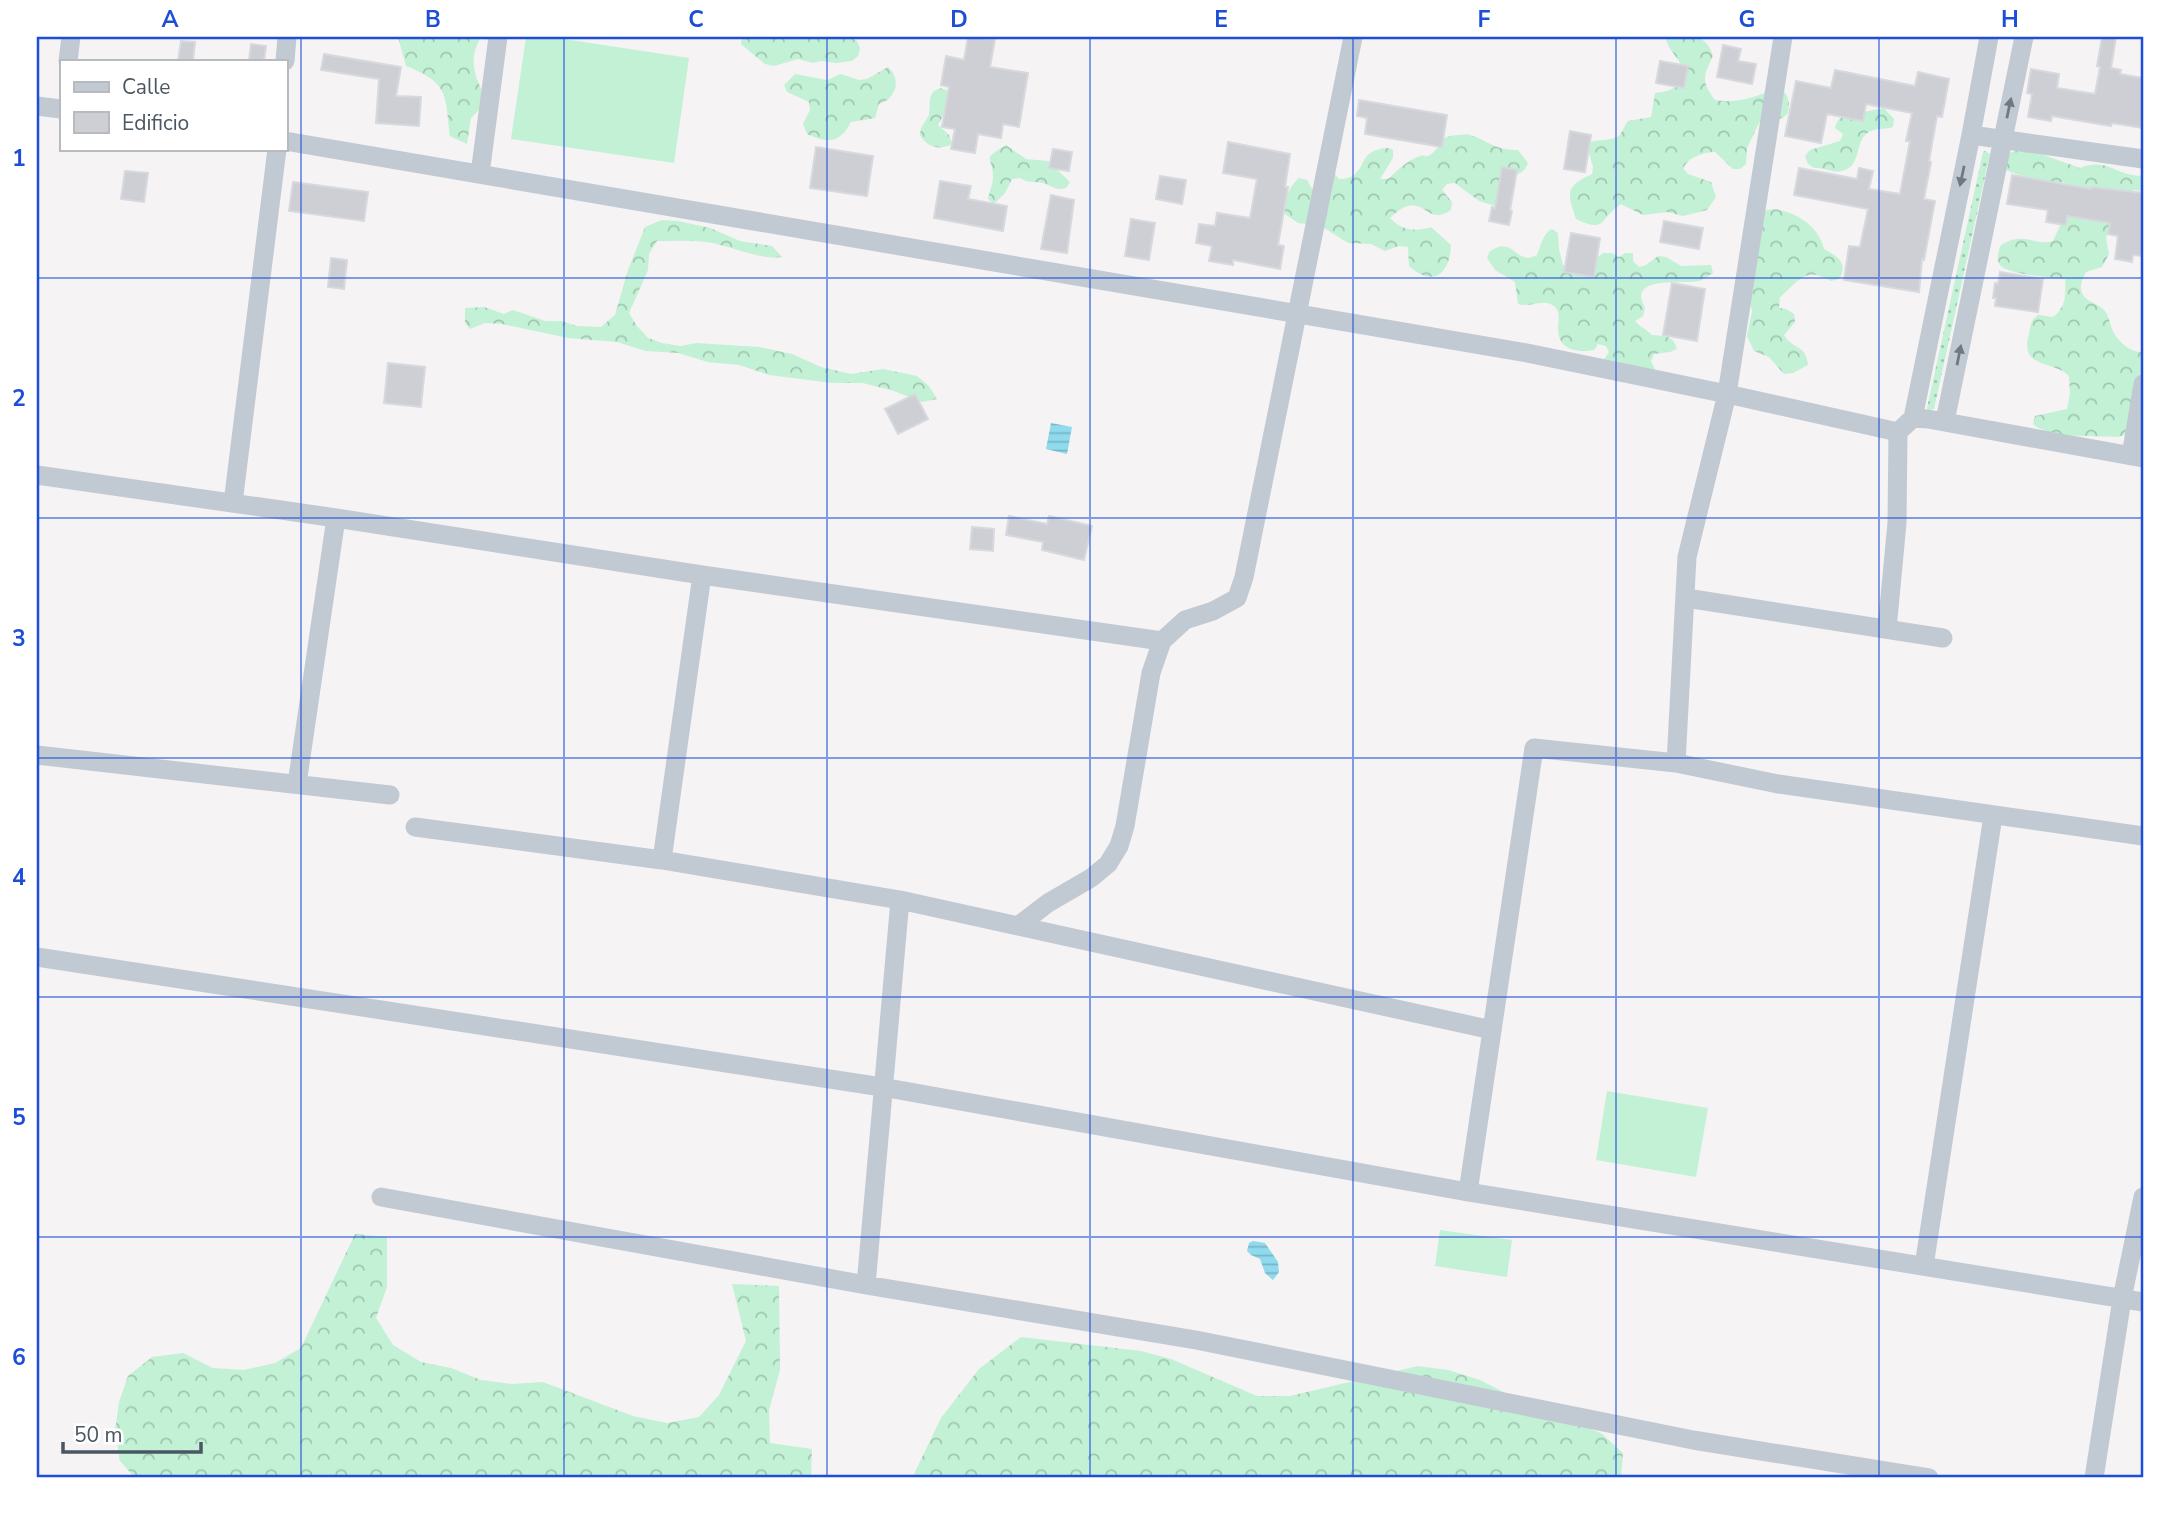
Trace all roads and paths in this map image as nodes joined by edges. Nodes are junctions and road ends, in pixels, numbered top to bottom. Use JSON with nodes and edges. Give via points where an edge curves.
{"nodes":[{"id":1,"x":71,"y":37,"type":"edge"},
{"id":2,"x":287,"y":37,"type":"edge"},
{"id":3,"x":498,"y":37,"type":"edge"},
{"id":4,"x":1353,"y":37,"type":"edge"},
{"id":5,"x":1783,"y":37,"type":"edge"},
{"id":6,"x":1989,"y":37,"type":"edge"},
{"id":7,"x":2024,"y":37,"type":"edge"},
{"id":8,"x":68,"y":60,"type":"edge"},
{"id":9,"x":285,"y":60,"type":"edge"},
{"id":10,"x":37,"y":106,"type":"edge"},
{"id":11,"x":60,"y":108,"type":"edge"},
{"id":12,"x":1971,"y":135,"type":"junction"},
{"id":13,"x":2002,"y":139,"type":"junction"},
{"id":14,"x":287,"y":141,"type":"edge"},
{"id":15,"x":277,"y":150,"type":"edge"},
{"id":16,"x":2143,"y":159,"type":"edge"},
{"id":17,"x":480,"y":174,"type":"junction"},
{"id":18,"x":1297,"y":313,"type":"junction"},
{"id":19,"x":2143,"y":384,"type":"edge"},
{"id":20,"x":1727,"y":394,"type":"junction"},
{"id":21,"x":1913,"y":418,"type":"junction"},
{"id":22,"x":1945,"y":422,"type":"junction"},
{"id":23,"x":1898,"y":432,"type":"junction"},
{"id":24,"x":2137,"y":457,"type":"edge"},
{"id":25,"x":37,"y":475,"type":"edge"},
{"id":26,"x":233,"y":503,"type":"junction"},
{"id":27,"x":336,"y":518,"type":"junction"},
{"id":28,"x":702,"y":575,"type":"junction"},
{"id":29,"x":1686,"y":598,"type":"junction"},
{"id":30,"x":1887,"y":629,"type":"junction"},
{"id":31,"x":1944,"y":638,"type":"dead end"},
{"id":32,"x":1162,"y":641,"type":"junction"},
{"id":33,"x":37,"y":755,"type":"edge"},
{"id":34,"x":1676,"y":764,"type":"junction"},
{"id":35,"x":297,"y":785,"type":"junction"},
{"id":36,"x":390,"y":795,"type":"dead end"},
{"id":37,"x":1993,"y":816,"type":"junction"},
{"id":38,"x":415,"y":827,"type":"dead end"},
{"id":39,"x":2143,"y":836,"type":"edge"},
{"id":40,"x":662,"y":860,"type":"junction"},
{"id":41,"x":900,"y":900,"type":"junction"},
{"id":42,"x":1018,"y":926,"type":"junction"},
{"id":43,"x":37,"y":957,"type":"edge"},
{"id":44,"x":1492,"y":1030,"type":"junction"},
{"id":45,"x":882,"y":1087,"type":"junction"},
{"id":46,"x":1468,"y":1192,"type":"junction"},
{"id":47,"x":381,"y":1197,"type":"dead end"},
{"id":48,"x":2143,"y":1197,"type":"edge"},
{"id":49,"x":1924,"y":1266,"type":"junction"},
{"id":50,"x":866,"y":1285,"type":"junction"},
{"id":51,"x":2122,"y":1299,"type":"junction"},
{"id":52,"x":2143,"y":1302,"type":"edge"},
{"id":53,"x":1929,"y":1478,"type":"edge"},
{"id":54,"x":2094,"y":1478,"type":"edge"}],
"edges":[{"from":1,"to":8,"type":"street"},
{"from":2,"to":9,"type":"street"},
{"from":3,"to":17,"type":"street"},
{"from":4,"to":18,"type":"street"},
{"from":5,"to":20,"type":"street"},
{"from":6,"to":12,"type":"street"},
{"from":13,"to":7,"type":"street","one_way":true},
{"from":10,"to":11,"type":"street"},
{"from":12,"to":13,"type":"street"},
{"from":12,"to":21,"type":"street","one_way":true},
{"from":13,"to":16,"type":"street"},
{"from":22,"to":13,"type":"street","one_way":true},
{"from":14,"to":17,"type":"street"},
{"from":15,"to":26,"type":"street"},
{"from":17,"to":18,"type":"street"},
{"from":18,"to":20,"type":"street"},
{"from":18,"to":32,"type":"street","via":[[1237,598],[1185,620]]},
{"from":19,"to":24,"type":"street"},
{"from":20,"to":23,"type":"street"},
{"from":20,"to":29,"type":"street","via":[[1687,557]]},
{"from":21,"to":22,"type":"street"},
{"from":21,"to":23,"type":"street"},
{"from":22,"to":24,"type":"street"},
{"from":23,"to":30,"type":"street","via":[[1897,523]]},
{"from":25,"to":26,"type":"street"},
{"from":26,"to":27,"type":"street"},
{"from":27,"to":28,"type":"street"},
{"from":27,"to":35,"type":"street"},
{"from":28,"to":32,"type":"street"},
{"from":28,"to":40,"type":"street"},
{"from":29,"to":30,"type":"street"},
{"from":29,"to":34,"type":"street"},
{"from":30,"to":31,"type":"street"},
{"from":32,"to":42,"type":"street","via":[[1151,673],[1119,846],[1108,864],[1091,878]]},
{"from":33,"to":35,"type":"street"},
{"from":34,"to":37,"type":"street"},
{"from":34,"to":44,"type":"street","via":[[1534,748]]},
{"from":35,"to":36,"type":"street"},
{"from":37,"to":39,"type":"street"},
{"from":37,"to":49,"type":"street"},
{"from":38,"to":40,"type":"street"},
{"from":40,"to":41,"type":"street"},
{"from":41,"to":42,"type":"street"},
{"from":41,"to":45,"type":"street"},
{"from":42,"to":44,"type":"street"},
{"from":43,"to":45,"type":"street"},
{"from":44,"to":46,"type":"street"},
{"from":45,"to":46,"type":"street"},
{"from":45,"to":50,"type":"street"},
{"from":46,"to":49,"type":"street"},
{"from":47,"to":50,"type":"street"},
{"from":48,"to":51,"type":"street"},
{"from":49,"to":51,"type":"street"},
{"from":50,"to":53,"type":"street","via":[[1196,1340],[1693,1440]]},
{"from":51,"to":52,"type":"street"},
{"from":51,"to":54,"type":"street"}]}
